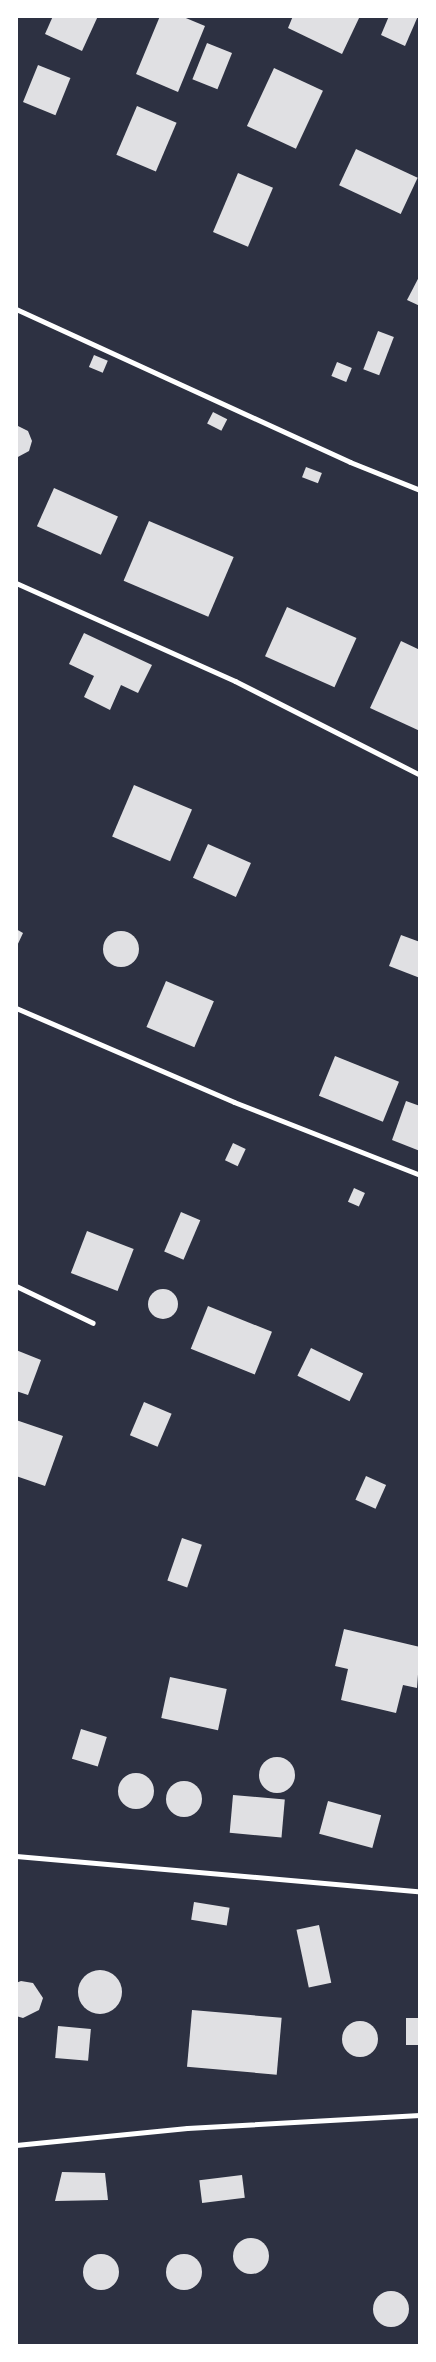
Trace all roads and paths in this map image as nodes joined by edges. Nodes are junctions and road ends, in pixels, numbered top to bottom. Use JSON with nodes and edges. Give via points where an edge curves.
{"nodes":[{"id":1,"x":16,"y":310,"type":"edge"},
{"id":2,"x":420,"y":490,"type":"edge"},
{"id":3,"x":16,"y":583,"type":"edge"},
{"id":4,"x":420,"y":775,"type":"edge"},
{"id":5,"x":16,"y":1008,"type":"edge"},
{"id":6,"x":420,"y":1175,"type":"edge"},
{"id":7,"x":16,"y":1286,"type":"edge"},
{"id":8,"x":93,"y":1323,"type":"dead end"},
{"id":9,"x":16,"y":1856,"type":"edge"},
{"id":10,"x":420,"y":1891,"type":"edge"},
{"id":11,"x":420,"y":2115,"type":"edge"},
{"id":12,"x":16,"y":2145,"type":"edge"}],
"edges":[{"from":1,"to":2,"type":"street","via":[[350,462]]},
{"from":3,"to":4,"type":"street","via":[[235,681]]},
{"from":5,"to":6,"type":"street","via":[[234,1102]]},
{"from":7,"to":8,"type":"street"},
{"from":9,"to":10,"type":"street"},
{"from":11,"to":12,"type":"street","via":[[187,2128]]}]}
